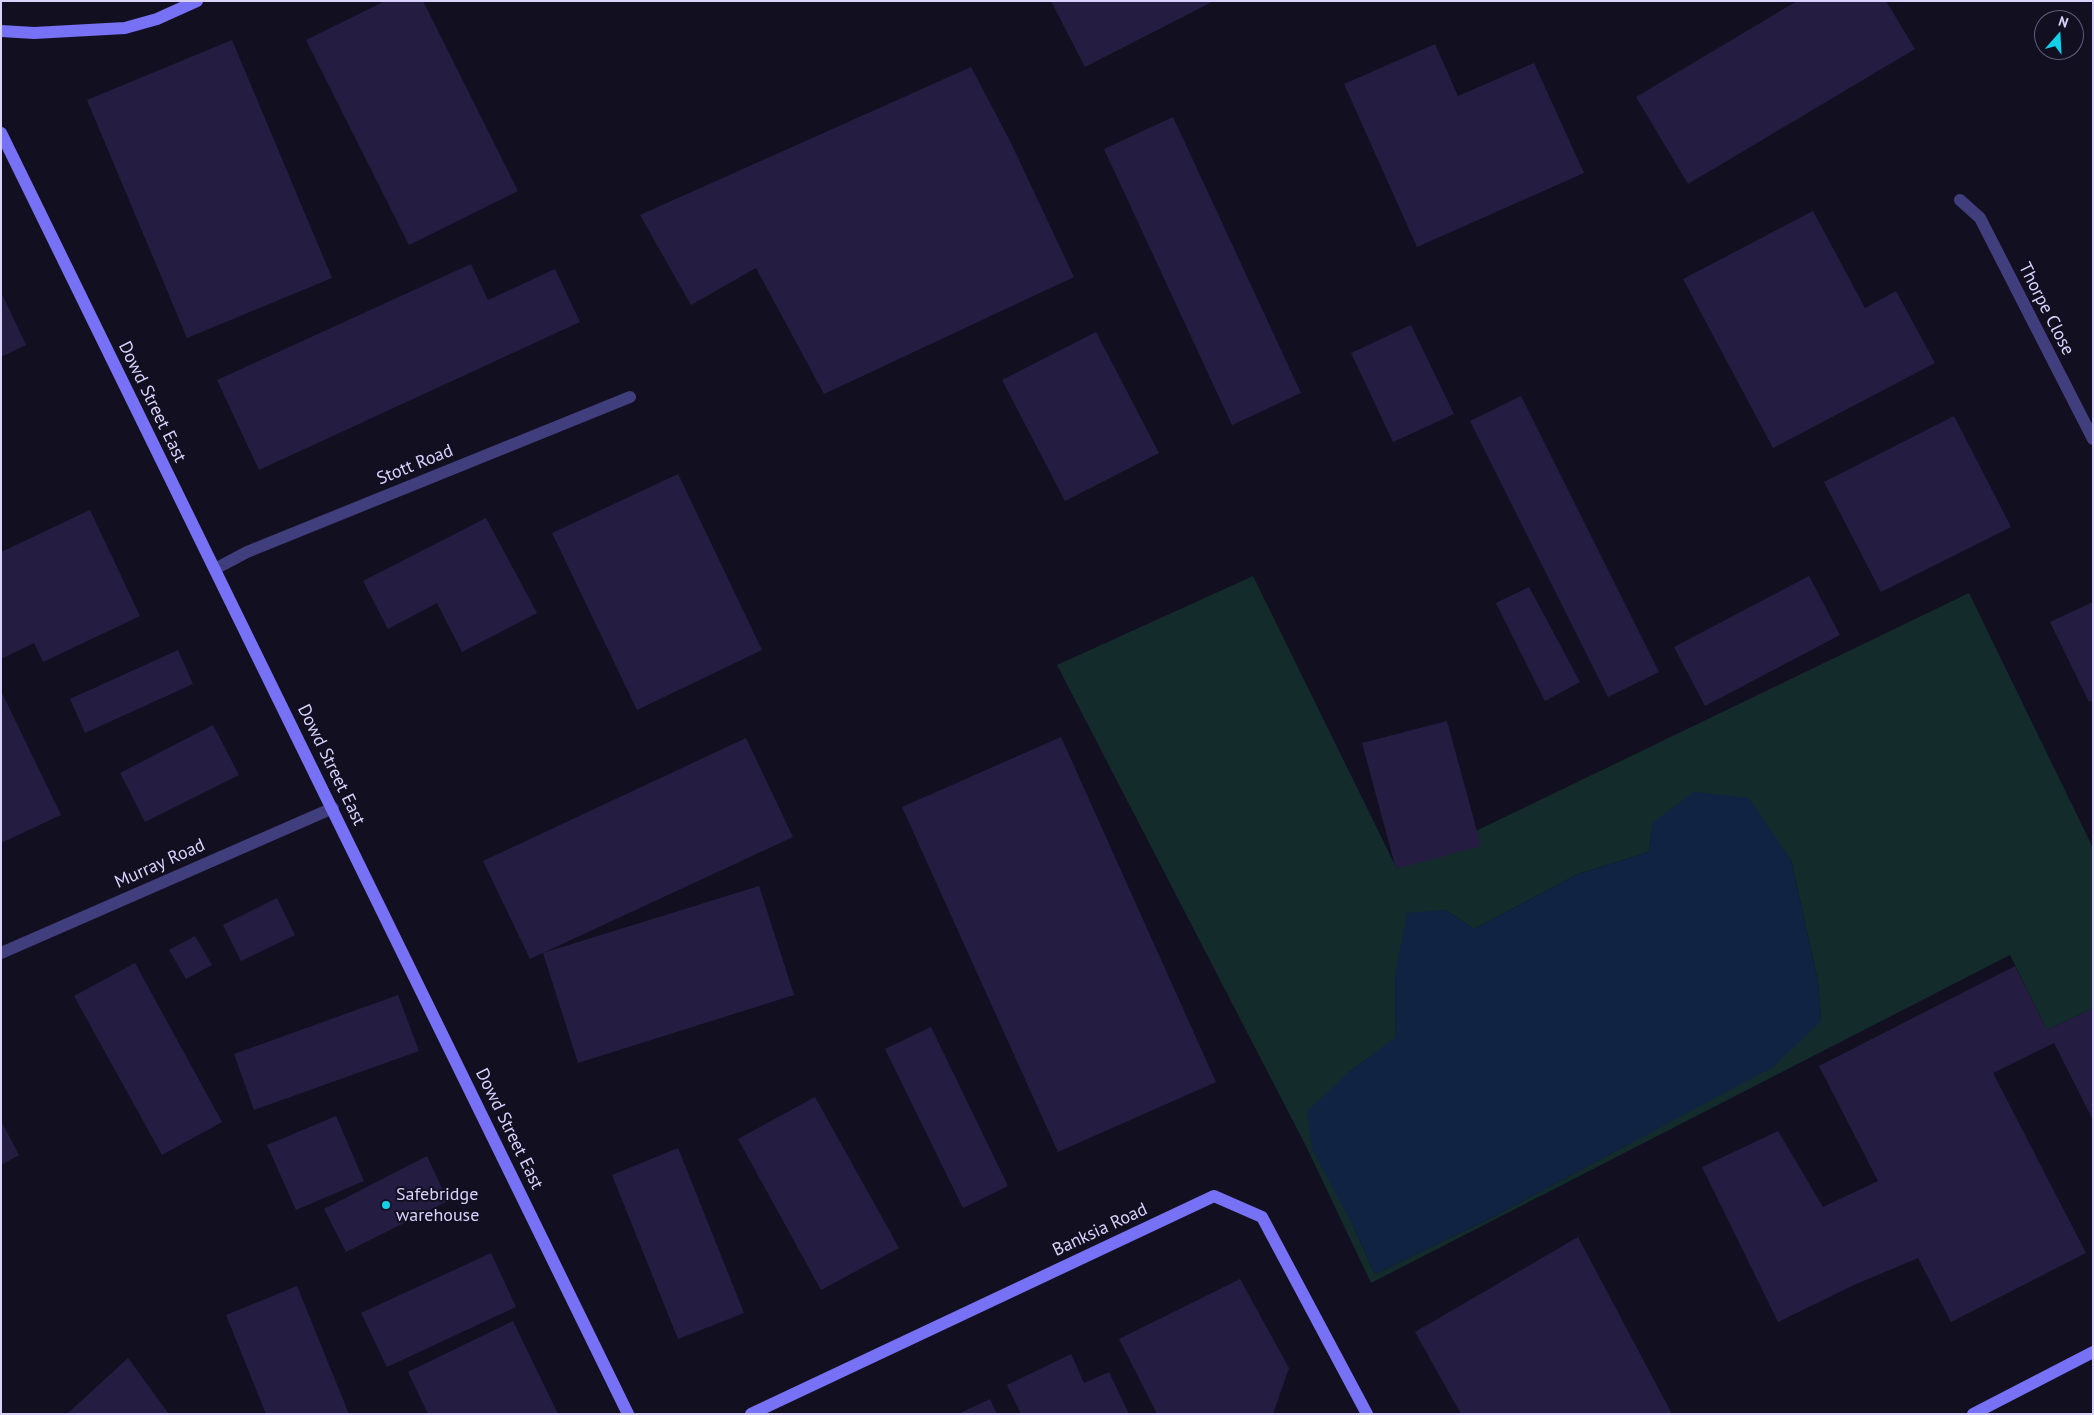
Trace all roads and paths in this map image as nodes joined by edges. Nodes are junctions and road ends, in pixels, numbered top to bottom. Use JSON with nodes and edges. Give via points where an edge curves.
{"nodes":[{"id":1,"x":198,"y":1,"type":"edge"},
{"id":2,"x":1,"y":31,"type":"edge"},
{"id":3,"x":1,"y":133,"type":"edge"},
{"id":4,"x":1960,"y":200,"type":"dead end"},
{"id":5,"x":630,"y":397,"type":"dead end"},
{"id":6,"x":2093,"y":439,"type":"edge"},
{"id":7,"x":215,"y":569,"type":"junction"},
{"id":8,"x":333,"y":808,"type":"junction"},
{"id":9,"x":1,"y":953,"type":"edge"},
{"id":10,"x":2093,"y":1352,"type":"edge"},
{"id":11,"x":628,"y":1414,"type":"edge"},
{"id":12,"x":751,"y":1414,"type":"edge"},
{"id":13,"x":1367,"y":1414,"type":"edge"},
{"id":14,"x":1974,"y":1414,"type":"edge"}],
"edges":[{"from":1,"to":2,"type":"street","via":[[157,19],[125,28],[34,33]]},
{"from":3,"to":7,"type":"street","name":"Dowd Street East"},
{"from":4,"to":6,"type":"street","name":"Thorpe Close","via":[[1980,218]]},
{"from":5,"to":7,"type":"street","name":"Stott Road","via":[[247,552]]},
{"from":7,"to":8,"type":"street","name":"Dowd Street East"},
{"from":8,"to":9,"type":"street","name":"Murray Road"},
{"from":8,"to":11,"type":"street","name":"Dowd Street East"},
{"from":10,"to":14,"type":"street"},
{"from":12,"to":13,"type":"street","name":"Banksia Road","via":[[1214,1196],[1262,1217]]}]}
